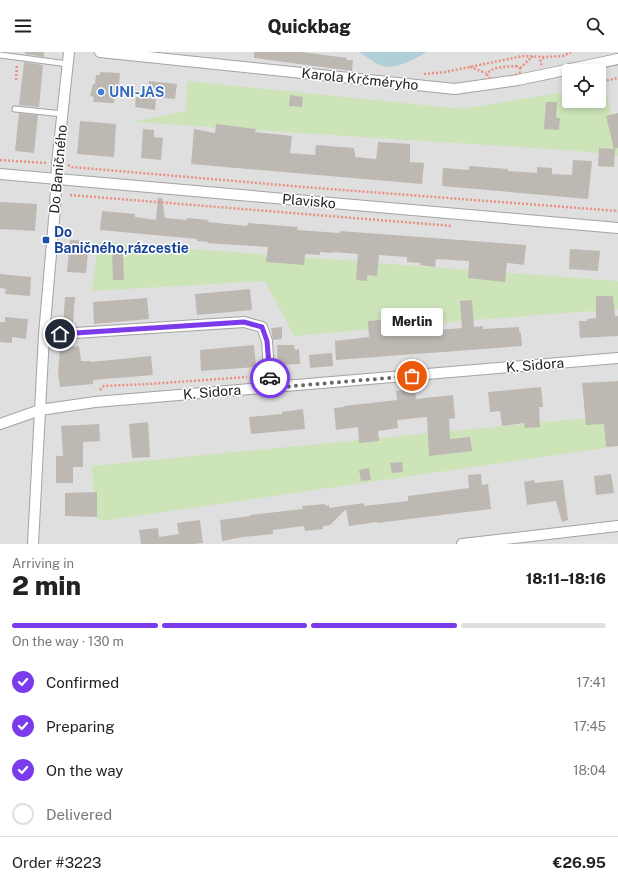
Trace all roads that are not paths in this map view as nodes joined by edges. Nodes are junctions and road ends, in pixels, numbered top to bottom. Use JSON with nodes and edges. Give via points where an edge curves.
{"nodes":[{"id":1,"x":69,"y":52,"type":"edge"},
{"id":2,"x":100,"y":52,"type":"edge"},
{"id":3,"x":0,"y":55,"type":"edge"},
{"id":4,"x":618,"y":59,"type":"edge"},
{"id":5,"x":68,"y":64,"type":"junction"},
{"id":6,"x":15,"y":109,"type":"dead end"},
{"id":7,"x":63,"y":114,"type":"junction"},
{"id":8,"x":0,"y":174,"type":"edge"},
{"id":9,"x":56,"y":179,"type":"junction"},
{"id":10,"x":618,"y":228,"type":"edge"},
{"id":11,"x":44,"y":335,"type":"junction"},
{"id":12,"x":618,"y":358,"type":"edge"},
{"id":13,"x":270,"y":388,"type":"junction"},
{"id":14,"x":40,"y":410,"type":"junction"},
{"id":15,"x":0,"y":424,"type":"edge"},
{"id":16,"x":618,"y":526,"type":"edge"},
{"id":17,"x":33,"y":544,"type":"edge"},
{"id":18,"x":462,"y":544,"type":"edge"}],
"edges":[{"from":1,"to":5,"type":"street","name":"Do Baničného"},
{"from":2,"to":4,"type":"street","name":"Karola Krčméryho","via":[[455,89],[518,80]]},
{"from":3,"to":5,"type":"lane"},
{"from":5,"to":7,"type":"street","name":"Do Baničného"},
{"from":6,"to":7,"type":"lane"},
{"from":7,"to":9,"type":"street","name":"Do Baničného"},
{"from":8,"to":9,"type":"street","name":"Plavisko"},
{"from":9,"to":10,"type":"street","name":"Plavisko"},
{"from":9,"to":11,"type":"street","name":"Do Baničného"},
{"from":11,"to":13,"type":"street","via":[[244,322],[262,327],[267,341]]},
{"from":11,"to":14,"type":"street","name":"Do Baničného"},
{"from":12,"to":13,"type":"street","name":"K. Sidora"},
{"from":13,"to":14,"type":"street","name":"K. Sidora","via":[[95,402]]},
{"from":14,"to":15,"type":"street","name":"K. Sidora"},
{"from":14,"to":17,"type":"street","name":"Do Baničného"},
{"from":16,"to":18,"type":"street"}]}
